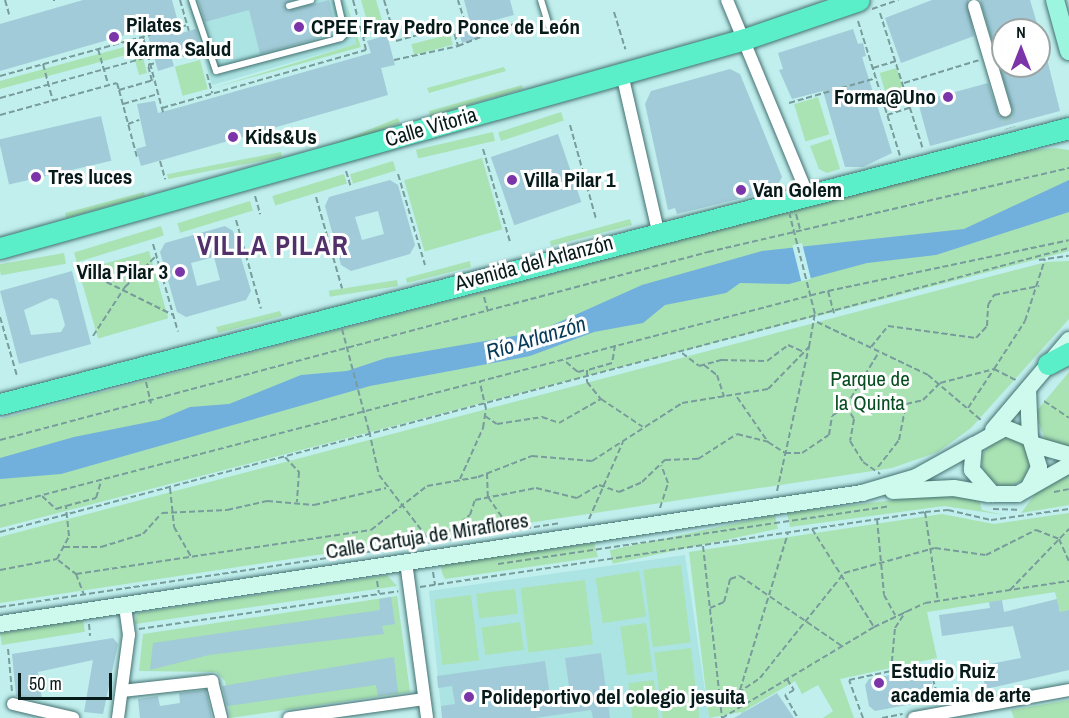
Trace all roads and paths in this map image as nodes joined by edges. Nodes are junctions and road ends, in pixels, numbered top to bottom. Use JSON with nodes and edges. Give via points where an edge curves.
{"nodes":[{"id":1,"x":5,"y":0,"type":"edge"},
{"id":2,"x":180,"y":0,"type":"edge"},
{"id":3,"x":192,"y":0,"type":"edge"},
{"id":4,"x":311,"y":0,"type":"edge"},
{"id":5,"x":337,"y":0,"type":"edge"},
{"id":6,"x":353,"y":0,"type":"edge"},
{"id":7,"x":384,"y":0,"type":"edge"},
{"id":8,"x":458,"y":0,"type":"edge"},
{"id":9,"x":541,"y":0,"type":"edge"},
{"id":10,"x":727,"y":0,"type":"edge"},
{"id":11,"x":289,"y":6,"type":"dead end"},
{"id":12,"x":974,"y":6,"type":"dead end"},
{"id":13,"x":859,"y":10,"type":"edge"},
{"id":14,"x":1060,"y":11,"type":"edge"},
{"id":15,"x":614,"y":12,"type":"dead end"},
{"id":16,"x":880,"y":13,"type":"dead end"},
{"id":17,"x":9,"y":14,"type":"dead end"},
{"id":18,"x":521,"y":21,"type":"dead end"},
{"id":19,"x":188,"y":25,"type":"junction"},
{"id":20,"x":452,"y":25,"type":"junction"},
{"id":21,"x":180,"y":27,"type":"dead end"},
{"id":22,"x":392,"y":29,"type":"junction"},
{"id":23,"x":550,"y":30,"type":"dead end"},
{"id":24,"x":189,"y":31,"type":"dead end"},
{"id":25,"x":379,"y":33,"type":"junction"},
{"id":26,"x":150,"y":35,"type":"dead end"},
{"id":27,"x":143,"y":37,"type":"junction"},
{"id":28,"x":363,"y":37,"type":"junction"},
{"id":29,"x":380,"y":37,"type":"dead end"},
{"id":30,"x":745,"y":39,"type":"junction"},
{"id":31,"x":194,"y":46,"type":"dead end"},
{"id":32,"x":458,"y":46,"type":"junction"},
{"id":33,"x":98,"y":49,"type":"junction"},
{"id":34,"x":625,"y":49,"type":"dead end"},
{"id":35,"x":1069,"y":51,"type":"edge"},
{"id":36,"x":195,"y":52,"type":"junction"},
{"id":37,"x":148,"y":57,"type":"junction"},
{"id":38,"x":989,"y":57,"type":"junction"},
{"id":39,"x":172,"y":58,"type":"dead end"},
{"id":40,"x":394,"y":60,"type":"dead end"},
{"id":41,"x":203,"y":61,"type":"dead end"},
{"id":42,"x":897,"y":61,"type":"junction"},
{"id":43,"x":156,"y":63,"type":"dead end"},
{"id":44,"x":43,"y":64,"type":"junction"},
{"id":45,"x":150,"y":64,"type":"junction"},
{"id":46,"x":873,"y":68,"type":"junction"},
{"id":47,"x":104,"y":69,"type":"junction"},
{"id":48,"x":206,"y":72,"type":"dead end"},
{"id":49,"x":622,"y":74,"type":"junction"},
{"id":50,"x":0,"y":76,"type":"edge"},
{"id":51,"x":153,"y":78,"type":"junction"},
{"id":52,"x":876,"y":78,"type":"junction"},
{"id":53,"x":904,"y":83,"type":"junction"},
{"id":54,"x":48,"y":85,"type":"junction"},
{"id":55,"x":108,"y":85,"type":"junction"},
{"id":56,"x":119,"y":90,"type":"junction"},
{"id":57,"x":158,"y":93,"type":"junction"},
{"id":58,"x":212,"y":93,"type":"junction"},
{"id":59,"x":0,"y":98,"type":"edge"},
{"id":60,"x":52,"y":101,"type":"junction"},
{"id":61,"x":789,"y":103,"type":"dead end"},
{"id":62,"x":123,"y":104,"type":"junction"},
{"id":63,"x":912,"y":107,"type":"junction"},
{"id":64,"x":1005,"y":110,"type":"tunnel mouth"},
{"id":65,"x":0,"y":115,"type":"edge"},
{"id":66,"x":887,"y":115,"type":"junction"},
{"id":67,"x":139,"y":120,"type":"dead end"},
{"id":68,"x":128,"y":124,"type":"junction"},
{"id":69,"x":570,"y":124,"type":"dead end"},
{"id":70,"x":1069,"y":128,"type":"edge"},
{"id":71,"x":483,"y":149,"type":"dead end"},
{"id":72,"x":924,"y":152,"type":"dead end"},
{"id":73,"x":137,"y":157,"type":"dead end"},
{"id":74,"x":901,"y":158,"type":"dead end"},
{"id":75,"x":160,"y":161,"type":"dead end"},
{"id":76,"x":1069,"y":168,"type":"edge"},
{"id":77,"x":346,"y":171,"type":"dead end"},
{"id":78,"x":398,"y":174,"type":"dead end"},
{"id":79,"x":165,"y":178,"type":"dead end"},
{"id":80,"x":351,"y":187,"type":"dead end"},
{"id":81,"x":807,"y":193,"type":"junction"},
{"id":82,"x":255,"y":196,"type":"dead end"},
{"id":83,"x":316,"y":197,"type":"dead end"},
{"id":84,"x":789,"y":212,"type":"dead end"},
{"id":85,"x":260,"y":214,"type":"dead end"},
{"id":86,"x":797,"y":218,"type":"dead end"},
{"id":87,"x":596,"y":219,"type":"dead end"},
{"id":88,"x":236,"y":220,"type":"dead end"},
{"id":89,"x":800,"y":229,"type":"junction"},
{"id":90,"x":658,"y":231,"type":"junction"},
{"id":91,"x":1069,"y":240,"type":"edge"},
{"id":92,"x":510,"y":243,"type":"dead end"},
{"id":93,"x":153,"y":244,"type":"dead end"},
{"id":94,"x":0,"y":248,"type":"edge"},
{"id":95,"x":1069,"y":248,"type":"edge"},
{"id":96,"x":156,"y":256,"type":"junction"},
{"id":97,"x":1069,"y":256,"type":"edge"},
{"id":98,"x":1045,"y":259,"type":"junction"},
{"id":99,"x":1040,"y":260,"type":"junction"},
{"id":100,"x":74,"y":266,"type":"dead end"},
{"id":101,"x":425,"y":266,"type":"dead end"},
{"id":102,"x":1038,"y":286,"type":"junction"},
{"id":103,"x":342,"y":288,"type":"dead end"},
{"id":104,"x":482,"y":288,"type":"dead end"},
{"id":105,"x":124,"y":291,"type":"junction"},
{"id":106,"x":828,"y":291,"type":"junction"},
{"id":107,"x":261,"y":309,"type":"dead end"},
{"id":108,"x":488,"y":312,"type":"junction"},
{"id":109,"x":834,"y":313,"type":"junction"},
{"id":110,"x":173,"y":315,"type":"junction"},
{"id":111,"x":0,"y":317,"type":"edge"},
{"id":112,"x":816,"y":318,"type":"junction"},
{"id":113,"x":817,"y":322,"type":"junction"},
{"id":114,"x":342,"y":329,"type":"dead end"},
{"id":115,"x":178,"y":332,"type":"dead end"},
{"id":116,"x":93,"y":336,"type":"dead end"},
{"id":117,"x":1069,"y":340,"type":"edge"},
{"id":118,"x":615,"y":345,"type":"junction"},
{"id":119,"x":809,"y":347,"type":"junction"},
{"id":120,"x":871,"y":347,"type":"junction"},
{"id":121,"x":804,"y":352,"type":"junction"},
{"id":122,"x":879,"y":352,"type":"junction"},
{"id":123,"x":1069,"y":352,"type":"edge"},
{"id":124,"x":682,"y":353,"type":"junction"},
{"id":125,"x":566,"y":362,"type":"junction"},
{"id":126,"x":1048,"y":364,"type":"junction"},
{"id":127,"x":704,"y":365,"type":"junction"},
{"id":128,"x":994,"y":369,"type":"junction"},
{"id":129,"x":587,"y":370,"type":"junction"},
{"id":130,"x":17,"y":376,"type":"dead end"},
{"id":131,"x":145,"y":377,"type":"dead end"},
{"id":132,"x":588,"y":378,"type":"junction"},
{"id":133,"x":480,"y":382,"type":"junction"},
{"id":134,"x":940,"y":383,"type":"junction"},
{"id":135,"x":1024,"y":386,"type":"junction"},
{"id":136,"x":724,"y":397,"type":"junction"},
{"id":137,"x":737,"y":397,"type":"junction"},
{"id":138,"x":601,"y":399,"type":"junction"},
{"id":139,"x":151,"y":403,"type":"junction"},
{"id":140,"x":0,"y":404,"type":"edge"},
{"id":141,"x":485,"y":404,"type":"junction"},
{"id":142,"x":846,"y":406,"type":"junction"},
{"id":143,"x":968,"y":408,"type":"junction"},
{"id":144,"x":485,"y":416,"type":"junction"},
{"id":145,"x":1069,"y":418,"type":"edge"},
{"id":146,"x":987,"y":423,"type":"junction"},
{"id":147,"x":644,"y":427,"type":"junction"},
{"id":148,"x":975,"y":428,"type":"dead end"},
{"id":149,"x":369,"y":433,"type":"junction"},
{"id":150,"x":0,"y":440,"type":"edge"},
{"id":151,"x":768,"y":441,"type":"junction"},
{"id":152,"x":1032,"y":441,"type":"junction"},
{"id":153,"x":623,"y":442,"type":"junction"},
{"id":154,"x":974,"y":445,"type":"junction"},
{"id":155,"x":785,"y":453,"type":"junction"},
{"id":156,"x":1069,"y":455,"type":"edge"},
{"id":157,"x":285,"y":457,"type":"junction"},
{"id":158,"x":661,"y":465,"type":"junction"},
{"id":159,"x":1069,"y":465,"type":"edge"},
{"id":160,"x":878,"y":467,"type":"junction"},
{"id":161,"x":487,"y":473,"type":"junction"},
{"id":162,"x":888,"y":473,"type":"dead end"},
{"id":163,"x":880,"y":474,"type":"junction"},
{"id":164,"x":869,"y":476,"type":"dead end"},
{"id":165,"x":460,"y":479,"type":"junction"},
{"id":166,"x":101,"y":481,"type":"junction"},
{"id":167,"x":170,"y":487,"type":"junction"},
{"id":168,"x":1029,"y":487,"type":"junction"},
{"id":169,"x":386,"y":488,"type":"junction"},
{"id":170,"x":607,"y":488,"type":"junction"},
{"id":171,"x":789,"y":489,"type":"dead end"},
{"id":172,"x":1069,"y":489,"type":"edge"},
{"id":173,"x":777,"y":490,"type":"junction"},
{"id":174,"x":766,"y":492,"type":"dead end"},
{"id":175,"x":862,"y":493,"type":"junction"},
{"id":176,"x":1047,"y":494,"type":"dead end"},
{"id":177,"x":42,"y":496,"type":"junction"},
{"id":178,"x":488,"y":497,"type":"junction"},
{"id":179,"x":779,"y":498,"type":"dead end"},
{"id":180,"x":987,"y":500,"type":"junction"},
{"id":181,"x":297,"y":502,"type":"junction"},
{"id":182,"x":401,"y":503,"type":"junction"},
{"id":183,"x":893,"y":505,"type":"dead end"},
{"id":184,"x":0,"y":506,"type":"edge"},
{"id":185,"x":66,"y":506,"type":"junction"},
{"id":186,"x":672,"y":506,"type":"dead end"},
{"id":187,"x":1026,"y":506,"type":"dead end"},
{"id":188,"x":660,"y":508,"type":"junction"},
{"id":189,"x":1069,"y":509,"type":"edge"},
{"id":190,"x":648,"y":510,"type":"dead end"},
{"id":191,"x":925,"y":512,"type":"junction"},
{"id":192,"x":173,"y":513,"type":"junction"},
{"id":193,"x":68,"y":514,"type":"junction"},
{"id":194,"x":781,"y":514,"type":"dead end"},
{"id":195,"x":597,"y":518,"type":"dead end"},
{"id":196,"x":589,"y":519,"type":"junction"},
{"id":197,"x":877,"y":519,"type":"junction"},
{"id":198,"x":578,"y":520,"type":"dead end"},
{"id":199,"x":566,"y":522,"type":"dead end"},
{"id":200,"x":783,"y":523,"type":"junction"},
{"id":201,"x":812,"y":529,"type":"junction"},
{"id":202,"x":1069,"y":529,"type":"edge"},
{"id":203,"x":511,"y":530,"type":"junction"},
{"id":204,"x":0,"y":532,"type":"edge"},
{"id":205,"x":786,"y":533,"type":"junction"},
{"id":206,"x":1063,"y":536,"type":"junction"},
{"id":207,"x":1069,"y":538,"type":"edge"},
{"id":208,"x":1059,"y":539,"type":"junction"},
{"id":209,"x":439,"y":540,"type":"junction"},
{"id":210,"x":430,"y":541,"type":"junction"},
{"id":211,"x":430,"y":546,"type":"dead end"},
{"id":212,"x":702,"y":546,"type":"junction"},
{"id":213,"x":64,"y":548,"type":"junction"},
{"id":214,"x":931,"y":550,"type":"junction"},
{"id":215,"x":191,"y":557,"type":"junction"},
{"id":216,"x":57,"y":559,"type":"junction"},
{"id":217,"x":1069,"y":561,"type":"edge"},
{"id":218,"x":406,"y":562,"type":"junction"},
{"id":219,"x":880,"y":564,"type":"junction"},
{"id":220,"x":486,"y":566,"type":"dead end"},
{"id":221,"x":433,"y":567,"type":"dead end"},
{"id":222,"x":0,"y":570,"type":"edge"},
{"id":223,"x":442,"y":573,"type":"dead end"},
{"id":224,"x":76,"y":574,"type":"junction"},
{"id":225,"x":376,"y":574,"type":"dead end"},
{"id":226,"x":433,"y":574,"type":"junction"},
{"id":227,"x":427,"y":575,"type":"dead end"},
{"id":228,"x":841,"y":575,"type":"junction"},
{"id":229,"x":1069,"y":581,"type":"edge"},
{"id":230,"x":435,"y":585,"type":"junction"},
{"id":231,"x":416,"y":588,"type":"dead end"},
{"id":232,"x":404,"y":590,"type":"dead end"},
{"id":233,"x":1010,"y":590,"type":"junction"},
{"id":234,"x":379,"y":593,"type":"junction"},
{"id":235,"x":769,"y":593,"type":"junction"},
{"id":236,"x":84,"y":594,"type":"junction"},
{"id":237,"x":85,"y":600,"type":"dead end"},
{"id":238,"x":938,"y":601,"type":"junction"},
{"id":239,"x":125,"y":606,"type":"junction"},
{"id":240,"x":0,"y":607,"type":"edge"},
{"id":241,"x":710,"y":608,"type":"junction"},
{"id":242,"x":906,"y":610,"type":"junction"},
{"id":243,"x":896,"y":616,"type":"junction"},
{"id":244,"x":88,"y":618,"type":"dead end"},
{"id":245,"x":802,"y":620,"type":"junction"},
{"id":246,"x":0,"y":624,"type":"edge"},
{"id":247,"x":874,"y":627,"type":"junction"},
{"id":248,"x":135,"y":630,"type":"dead end"},
{"id":249,"x":90,"y":636,"type":"dead end"},
{"id":250,"x":842,"y":646,"type":"junction"},
{"id":251,"x":8,"y":649,"type":"dead end"},
{"id":252,"x":915,"y":666,"type":"dead end"},
{"id":253,"x":891,"y":671,"type":"junction"},
{"id":254,"x":922,"y":671,"type":"dead end"},
{"id":255,"x":787,"y":679,"type":"junction"},
{"id":256,"x":1069,"y":690,"type":"edge"},
{"id":257,"x":122,"y":691,"type":"junction"},
{"id":258,"x":740,"y":692,"type":"junction"},
{"id":259,"x":424,"y":699,"type":"junction"},
{"id":260,"x":723,"y":703,"type":"junction"},
{"id":261,"x":14,"y":704,"type":"joint"},
{"id":262,"x":941,"y":706,"type":"dead end"},
{"id":263,"x":73,"y":718,"type":"edge"},
{"id":264,"x":118,"y":718,"type":"edge"},
{"id":265,"x":221,"y":718,"type":"edge"},
{"id":266,"x":289,"y":718,"type":"edge"},
{"id":267,"x":427,"y":718,"type":"edge"},
{"id":268,"x":722,"y":718,"type":"edge"},
{"id":269,"x":798,"y":718,"type":"edge"},
{"id":270,"x":863,"y":718,"type":"edge"},
{"id":271,"x":914,"y":718,"type":"edge"}],
"edges":[{"from":1,"to":17,"type":"path"},
{"from":2,"to":19,"type":"path"},
{"from":3,"to":5,"type":"lane","via":[[216,71],[341,38],[345,34]]},
{"from":4,"to":11,"type":"lane"},
{"from":6,"to":28,"type":"path"},
{"from":7,"to":22,"type":"path"},
{"from":8,"to":20,"type":"path","via":[[465,21]]},
{"from":9,"to":23,"type":"lane"},
{"from":10,"to":30,"type":"street"},
{"from":12,"to":38,"type":"street"},
{"from":13,"to":30,"type":"highway","name":"Calle Vitoria"},
{"from":13,"to":46,"type":"path"},
{"from":14,"to":35,"type":"main road"},
{"from":15,"to":34,"type":"path"},
{"from":16,"to":42,"type":"path"},
{"from":18,"to":32,"type":"path"},
{"from":19,"to":21,"type":"path"},
{"from":19,"to":24,"type":"path"},
{"from":20,"to":22,"type":"path","via":[[396,41]]},
{"from":20,"to":32,"type":"path"},
{"from":22,"to":25,"type":"path"},
{"from":25,"to":28,"type":"path"},
{"from":25,"to":29,"type":"path"},
{"from":26,"to":27,"type":"path"},
{"from":27,"to":33,"type":"path"},
{"from":27,"to":37,"type":"path"},
{"from":28,"to":58,"type":"path","via":[[366,50]]},
{"from":30,"to":49,"type":"highway","name":"Calle Vitoria"},
{"from":30,"to":81,"type":"street"},
{"from":31,"to":36,"type":"path"},
{"from":32,"to":40,"type":"path"},
{"from":33,"to":44,"type":"path"},
{"from":33,"to":47,"type":"path"},
{"from":36,"to":39,"type":"path"},
{"from":36,"to":41,"type":"path","via":[[200,50]]},
{"from":37,"to":45,"type":"path"},
{"from":37,"to":47,"type":"path"},
{"from":38,"to":53,"type":"path"},
{"from":38,"to":64,"type":"street"},
{"from":42,"to":46,"type":"path"},
{"from":42,"to":53,"type":"path"},
{"from":43,"to":45,"type":"path"},
{"from":44,"to":50,"type":"path"},
{"from":44,"to":54,"type":"path"},
{"from":45,"to":51,"type":"path"},
{"from":45,"to":51,"type":"path"},
{"from":46,"to":52,"type":"path"},
{"from":47,"to":54,"type":"path"},
{"from":47,"to":55,"type":"path"},
{"from":48,"to":58,"type":"path"},
{"from":49,"to":90,"type":"street"},
{"from":49,"to":94,"type":"highway","name":"Calle Vitoria"},
{"from":51,"to":56,"type":"path"},
{"from":51,"to":57,"type":"path"},
{"from":52,"to":61,"type":"path"},
{"from":52,"to":66,"type":"path"},
{"from":53,"to":63,"type":"path"},
{"from":54,"to":59,"type":"path"},
{"from":54,"to":60,"type":"path"},
{"from":55,"to":56,"type":"path","via":[[117,83]]},
{"from":55,"to":60,"type":"path"},
{"from":56,"to":62,"type":"path"},
{"from":57,"to":58,"type":"path","via":[[163,110]]},
{"from":57,"to":62,"type":"path"},
{"from":60,"to":65,"type":"path"},
{"from":62,"to":68,"type":"path"},
{"from":63,"to":66,"type":"path"},
{"from":63,"to":72,"type":"path"},
{"from":66,"to":74,"type":"path"},
{"from":67,"to":68,"type":"path"},
{"from":68,"to":73,"type":"path"},
{"from":69,"to":87,"type":"path"},
{"from":70,"to":81,"type":"highway","name":"Avenida del Arlanzón","via":[[1012,133]]},
{"from":71,"to":92,"type":"path"},
{"from":75,"to":79,"type":"path"},
{"from":76,"to":89,"type":"path"},
{"from":77,"to":80,"type":"path"},
{"from":78,"to":101,"type":"path"},
{"from":81,"to":90,"type":"highway","name":"Avenida del Arlanzón"},
{"from":82,"to":85,"type":"path"},
{"from":83,"to":103,"type":"path"},
{"from":84,"to":112,"type":"path","bridge":true},
{"from":86,"to":89,"type":"path"},
{"from":88,"to":107,"type":"path"},
{"from":89,"to":108,"type":"path"},
{"from":90,"to":140,"type":"highway","name":"Avenida del Arlanzón"},
{"from":91,"to":106,"type":"path"},
{"from":93,"to":96,"type":"path"},
{"from":95,"to":99,"type":"path","via":[[1038,253]]},
{"from":96,"to":105,"type":"path"},
{"from":96,"to":110,"type":"path"},
{"from":97,"to":98,"type":"path"},
{"from":98,"to":99,"type":"path"},
{"from":98,"to":102,"type":"path"},
{"from":99,"to":109,"type":"path"},
{"from":100,"to":105,"type":"path"},
{"from":102,"to":120,"type":"path","via":[[994,295],[988,305],[987,327],[976,338],[888,326]]},
{"from":102,"to":128,"type":"path","via":[[1025,321]]},
{"from":104,"to":108,"type":"path"},
{"from":105,"to":110,"type":"path"},
{"from":105,"to":116,"type":"path"},
{"from":106,"to":109,"type":"path"},
{"from":106,"to":118,"type":"path"},
{"from":108,"to":139,"type":"path"},
{"from":109,"to":112,"type":"path"},
{"from":110,"to":115,"type":"path"},
{"from":111,"to":130,"type":"path"},
{"from":112,"to":113,"type":"path"},
{"from":112,"to":124,"type":"path"},
{"from":113,"to":119,"type":"path"},
{"from":113,"to":120,"type":"path"},
{"from":114,"to":149,"type":"path","bridge":true},
{"from":117,"to":126,"type":"street"},
{"from":118,"to":125,"type":"path"},
{"from":118,"to":129,"type":"path","via":[[612,363]]},
{"from":119,"to":121,"type":"path"},
{"from":119,"to":155,"type":"path"},
{"from":120,"to":122,"type":"path"},
{"from":121,"to":127,"type":"path","via":[[788,345],[766,361],[722,360]]},
{"from":121,"to":137,"type":"path","via":[[768,389]]},
{"from":122,"to":134,"type":"path"},
{"from":122,"to":142,"type":"path"},
{"from":123,"to":126,"type":"highway"},
{"from":124,"to":127,"type":"path"},
{"from":124,"to":132,"type":"path"},
{"from":125,"to":129,"type":"path","via":[[578,372]]},
{"from":125,"to":133,"type":"path"},
{"from":126,"to":135,"type":"street"},
{"from":127,"to":136,"type":"path","via":[[717,375]]},
{"from":128,"to":134,"type":"path"},
{"from":128,"to":135,"type":"path"},
{"from":128,"to":143,"type":"path"},
{"from":129,"to":132,"type":"path"},
{"from":131,"to":139,"type":"path"},
{"from":132,"to":138,"type":"path"},
{"from":132,"to":141,"type":"path"},
{"from":133,"to":141,"type":"path"},
{"from":133,"to":166,"type":"path"},
{"from":134,"to":143,"type":"path"},
{"from":134,"to":160,"type":"path","via":[[923,400],[906,404],[900,440]]},
{"from":135,"to":145,"type":"path"},
{"from":135,"to":146,"type":"street"},
{"from":135,"to":152,"type":"street"},
{"from":136,"to":137,"type":"path"},
{"from":136,"to":147,"type":"path","via":[[682,403]]},
{"from":137,"to":151,"type":"path"},
{"from":138,"to":144,"type":"path","via":[[559,423],[543,417],[497,424]]},
{"from":138,"to":147,"type":"path"},
{"from":139,"to":150,"type":"path"},
{"from":141,"to":144,"type":"path"},
{"from":141,"to":149,"type":"path"},
{"from":142,"to":155,"type":"path","via":[[832,416],[829,435],[802,453]]},
{"from":142,"to":160,"type":"path","via":[[854,419],[850,441],[863,462]]},
{"from":143,"to":146,"type":"path"},
{"from":144,"to":165,"type":"path"},
{"from":146,"to":148,"type":"path"},
{"from":146,"to":152,"type":"street","via":[[1018,430]]},
{"from":146,"to":154,"type":"street"},
{"from":147,"to":153,"type":"path"},
{"from":149,"to":157,"type":"path"},
{"from":149,"to":169,"type":"path"},
{"from":151,"to":155,"type":"path"},
{"from":151,"to":158,"type":"path","via":[[737,434],[698,459],[669,458]]},
{"from":152,"to":156,"type":"street"},
{"from":152,"to":168,"type":"street","via":[[1039,467]]},
{"from":153,"to":161,"type":"path","via":[[583,464],[532,456]]},
{"from":153,"to":170,"type":"path"},
{"from":154,"to":175,"type":"street","name":"Calle Cartuja de Miraflores","via":[[916,477]]},
{"from":154,"to":180,"type":"street","via":[[972,470]]},
{"from":155,"to":173,"type":"path"},
{"from":157,"to":167,"type":"path"},
{"from":157,"to":181,"type":"path","via":[[299,472]]},
{"from":158,"to":170,"type":"path","via":[[619,492]]},
{"from":158,"to":188,"type":"path","via":[[668,483]]},
{"from":159,"to":168,"type":"street"},
{"from":160,"to":163,"type":"path"},
{"from":161,"to":165,"type":"path"},
{"from":161,"to":178,"type":"path"},
{"from":162,"to":163,"type":"path"},
{"from":163,"to":164,"type":"path"},
{"from":165,"to":182,"type":"path","via":[[427,486]]},
{"from":166,"to":177,"type":"path"},
{"from":166,"to":185,"type":"path","via":[[96,498]]},
{"from":167,"to":192,"type":"path"},
{"from":167,"to":193,"type":"path"},
{"from":168,"to":180,"type":"street"},
{"from":169,"to":181,"type":"path","via":[[314,505]]},
{"from":169,"to":182,"type":"path"},
{"from":170,"to":178,"type":"path","via":[[599,485],[581,498],[536,488]]},
{"from":170,"to":196,"type":"path"},
{"from":171,"to":173,"type":"path"},
{"from":172,"to":176,"type":"path"},
{"from":173,"to":174,"type":"path"},
{"from":173,"to":179,"type":"path"},
{"from":175,"to":180,"type":"street","name":"Calle Cartuja de Miraflores","via":[[941,488]]},
{"from":175,"to":218,"type":"street","name":"Calle Cartuja de Miraflores"},
{"from":177,"to":184,"type":"path"},
{"from":177,"to":185,"type":"path","via":[[56,509]]},
{"from":178,"to":203,"type":"path"},
{"from":178,"to":209,"type":"path","via":[[475,500],[470,515]]},
{"from":180,"to":187,"type":"path","via":[[1001,511]]},
{"from":181,"to":192,"type":"path"},
{"from":182,"to":210,"type":"path"},
{"from":182,"to":215,"type":"path","via":[[384,525],[371,530]]},
{"from":183,"to":200,"type":"path"},
{"from":185,"to":193,"type":"path"},
{"from":186,"to":188,"type":"path"},
{"from":188,"to":190,"type":"path"},
{"from":189,"to":191,"type":"path","via":[[991,520],[948,510]]},
{"from":191,"to":197,"type":"path"},
{"from":191,"to":214,"type":"path"},
{"from":192,"to":213,"type":"path","via":[[162,513],[143,534],[101,547]]},
{"from":192,"to":215,"type":"path","via":[[174,526]]},
{"from":193,"to":204,"type":"path"},
{"from":193,"to":213,"type":"path"},
{"from":194,"to":200,"type":"path"},
{"from":195,"to":196,"type":"path"},
{"from":196,"to":198,"type":"path"},
{"from":197,"to":201,"type":"path"},
{"from":197,"to":219,"type":"path"},
{"from":199,"to":203,"type":"path"},
{"from":200,"to":205,"type":"path"},
{"from":200,"to":220,"type":"path"},
{"from":201,"to":205,"type":"path"},
{"from":201,"to":228,"type":"path"},
{"from":202,"to":206,"type":"path"},
{"from":203,"to":209,"type":"path"},
{"from":205,"to":212,"type":"path"},
{"from":205,"to":235,"type":"path"},
{"from":206,"to":207,"type":"path"},
{"from":206,"to":208,"type":"path"},
{"from":208,"to":214,"type":"path","via":[[1036,530],[986,555]]},
{"from":208,"to":217,"type":"path"},
{"from":208,"to":233,"type":"path"},
{"from":209,"to":210,"type":"path"},
{"from":210,"to":211,"type":"path"},
{"from":210,"to":236,"type":"path"},
{"from":212,"to":230,"type":"path"},
{"from":212,"to":241,"type":"path"},
{"from":213,"to":216,"type":"path"},
{"from":214,"to":219,"type":"path"},
{"from":214,"to":238,"type":"path"},
{"from":215,"to":224,"type":"path"},
{"from":216,"to":222,"type":"path"},
{"from":216,"to":224,"type":"path"},
{"from":218,"to":239,"type":"street","name":"Calle Cartuja de Miraflores"},
{"from":218,"to":259,"type":"street"},
{"from":219,"to":228,"type":"path"},
{"from":219,"to":243,"type":"path","via":[[884,595]]},
{"from":221,"to":226,"type":"path"},
{"from":223,"to":226,"type":"path"},
{"from":224,"to":236,"type":"path"},
{"from":225,"to":234,"type":"path"},
{"from":226,"to":227,"type":"path"},
{"from":226,"to":230,"type":"path"},
{"from":228,"to":245,"type":"path"},
{"from":228,"to":247,"type":"path"},
{"from":229,"to":233,"type":"path"},
{"from":230,"to":231,"type":"path"},
{"from":232,"to":234,"type":"path"},
{"from":233,"to":238,"type":"path"},
{"from":234,"to":248,"type":"path"},
{"from":235,"to":241,"type":"path","via":[[733,576],[724,602]]},
{"from":235,"to":245,"type":"path"},
{"from":235,"to":258,"type":"path"},
{"from":236,"to":237,"type":"path"},
{"from":236,"to":240,"type":"path"},
{"from":238,"to":242,"type":"path"},
{"from":239,"to":246,"type":"street","name":"Calle Cartuja de Miraflores"},
{"from":239,"to":257,"type":"street","via":[[129,635]]},
{"from":241,"to":260,"type":"path"},
{"from":242,"to":243,"type":"path"},
{"from":242,"to":253,"type":"path","via":[[895,628]]},
{"from":243,"to":247,"type":"path"},
{"from":244,"to":249,"type":"path"},
{"from":245,"to":250,"type":"path"},
{"from":245,"to":258,"type":"path","via":[[759,678]]},
{"from":247,"to":250,"type":"path"},
{"from":250,"to":255,"type":"path"},
{"from":251,"to":261,"type":"path"},
{"from":252,"to":253,"type":"path"},
{"from":253,"to":270,"type":"path","via":[[849,680]]},
{"from":254,"to":262,"type":"path","via":[[930,670]]},
{"from":255,"to":268,"type":"path"},
{"from":255,"to":269,"type":"path","via":[[794,690],[785,695]]},
{"from":256,"to":271,"type":"street"},
{"from":257,"to":264,"type":"street"},
{"from":257,"to":265,"type":"street","via":[[212,681]]},
{"from":258,"to":260,"type":"path"},
{"from":259,"to":266,"type":"street"},
{"from":259,"to":267,"type":"street"},
{"from":260,"to":268,"type":"path"},
{"from":261,"to":263,"type":"street"}]}
